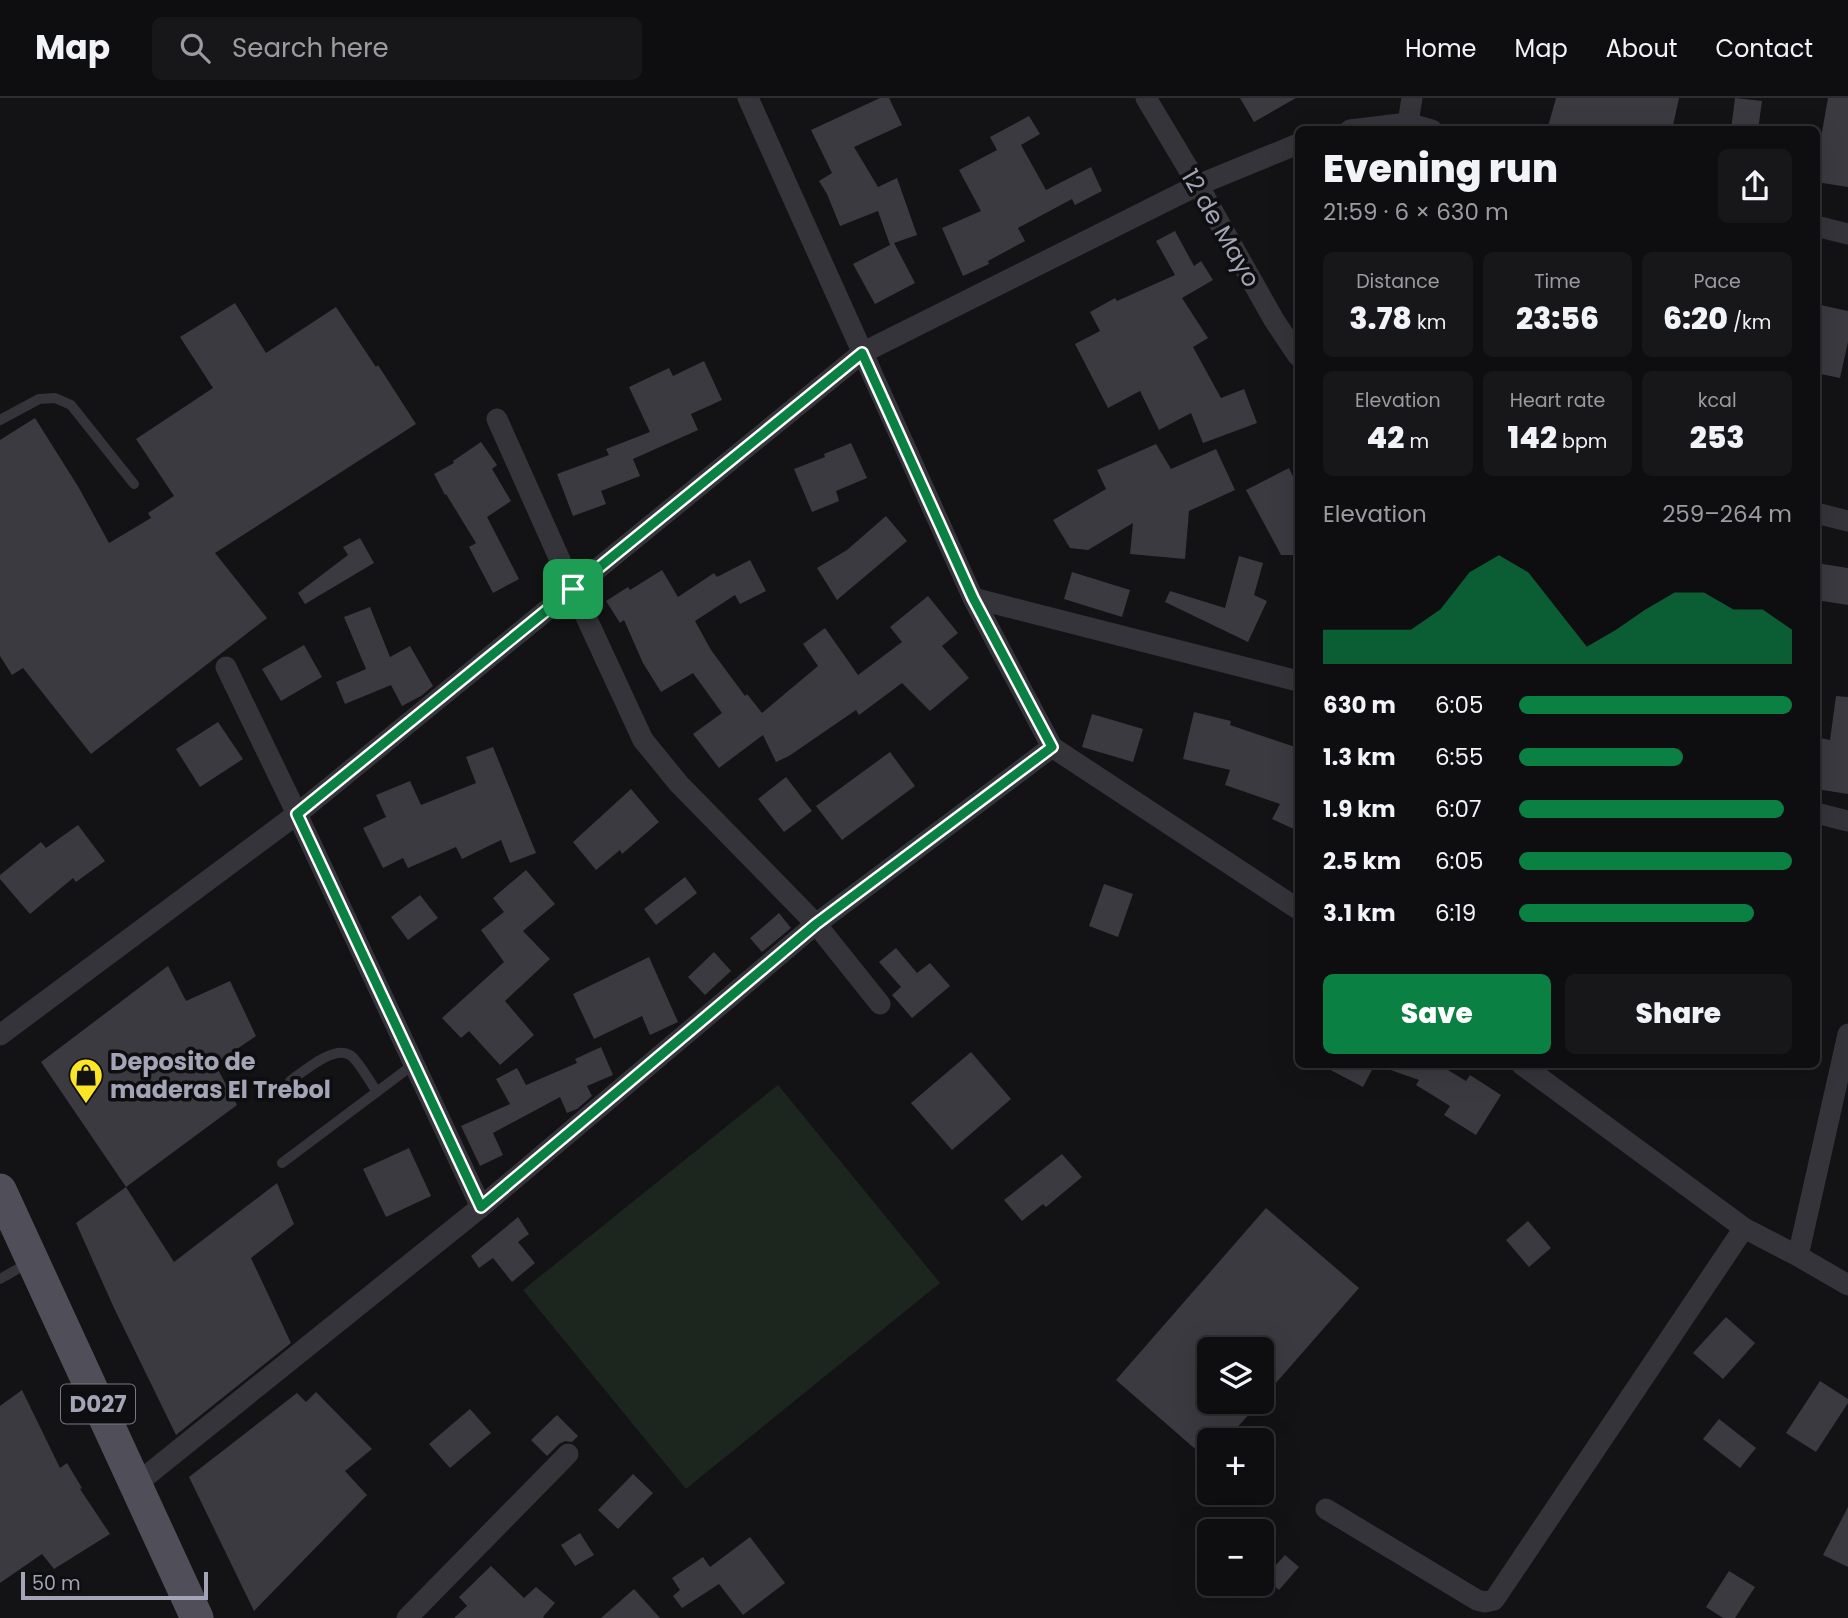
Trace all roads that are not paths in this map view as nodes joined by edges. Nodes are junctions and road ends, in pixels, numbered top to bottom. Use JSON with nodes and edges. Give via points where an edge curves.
{"nodes":[{"id":1,"x":748,"y":98,"type":"edge"},
{"id":2,"x":1146,"y":98,"type":"edge"},
{"id":3,"x":1412,"y":98,"type":"edge"},
{"id":4,"x":1408,"y":123,"type":"junction"},
{"id":5,"x":1383,"y":126,"type":"edge"},
{"id":6,"x":1418,"y":126,"type":"edge"},
{"id":7,"x":1295,"y":145,"type":"edge"},
{"id":8,"x":1198,"y":185,"type":"junction"},
{"id":9,"x":1820,"y":227,"type":"edge"},
{"id":10,"x":1848,"y":234,"type":"edge"},
{"id":11,"x":1295,"y":352,"type":"edge"},
{"id":12,"x":862,"y":353,"type":"junction"},
{"id":13,"x":497,"y":419,"type":"dead end"},
{"id":14,"x":0,"y":420,"type":"edge"},
{"id":15,"x":134,"y":485,"type":"dead end"},
{"id":16,"x":1820,"y":514,"type":"edge"},
{"id":17,"x":1848,"y":521,"type":"edge"},
{"id":18,"x":573,"y":589,"type":"junction"},
{"id":19,"x":973,"y":598,"type":"junction"},
{"id":20,"x":226,"y":667,"type":"dead end"},
{"id":21,"x":1295,"y":680,"type":"edge"},
{"id":22,"x":1052,"y":747,"type":"junction"},
{"id":23,"x":297,"y":814,"type":"junction"},
{"id":24,"x":1820,"y":814,"type":"edge"},
{"id":25,"x":1848,"y":821,"type":"edge"},
{"id":26,"x":1295,"y":907,"type":"edge"},
{"id":27,"x":816,"y":924,"type":"junction"},
{"id":28,"x":880,"y":1004,"type":"dead end"},
{"id":29,"x":1848,"y":1034,"type":"edge"},
{"id":30,"x":0,"y":1035,"type":"edge"},
{"id":31,"x":414,"y":1064,"type":"junction"},
{"id":32,"x":1526,"y":1068,"type":"edge"},
{"id":33,"x":290,"y":1081,"type":"dead end"},
{"id":34,"x":377,"y":1092,"type":"junction"},
{"id":35,"x":282,"y":1163,"type":"dead end"},
{"id":36,"x":0,"y":1190,"type":"edge"},
{"id":37,"x":481,"y":1207,"type":"junction"},
{"id":38,"x":1744,"y":1228,"type":"junction"},
{"id":39,"x":1798,"y":1256,"type":"junction"},
{"id":40,"x":32,"y":1261,"type":"junction"},
{"id":41,"x":0,"y":1279,"type":"edge"},
{"id":42,"x":1848,"y":1285,"type":"edge"},
{"id":43,"x":568,"y":1454,"type":"dead end"},
{"id":44,"x":135,"y":1485,"type":"junction"},
{"id":45,"x":1326,"y":1509,"type":"dead end"},
{"id":46,"x":197,"y":1618,"type":"edge"},
{"id":47,"x":407,"y":1618,"type":"edge"}],
"edges":[{"from":1,"to":12,"type":"street"},
{"from":2,"to":8,"type":"street","name":"12 de Mayo"},
{"from":3,"to":4,"type":"street"},
{"from":4,"to":5,"type":"street"},
{"from":4,"to":6,"type":"street"},
{"from":7,"to":8,"type":"street"},
{"from":8,"to":11,"type":"street","name":"12 de Mayo"},
{"from":8,"to":12,"type":"street"},
{"from":9,"to":10,"type":"street"},
{"from":12,"to":18,"type":"street"},
{"from":12,"to":19,"type":"street"},
{"from":13,"to":18,"type":"street"},
{"from":14,"to":15,"type":"lane","via":[[39,398],[71,405]]},
{"from":16,"to":17,"type":"street"},
{"from":18,"to":23,"type":"street"},
{"from":18,"to":27,"type":"street","via":[[643,740],[679,784]]},
{"from":19,"to":21,"type":"street"},
{"from":19,"to":22,"type":"street"},
{"from":20,"to":23,"type":"street"},
{"from":22,"to":26,"type":"street"},
{"from":22,"to":27,"type":"street"},
{"from":23,"to":30,"type":"street"},
{"from":23,"to":31,"type":"street"},
{"from":24,"to":25,"type":"street"},
{"from":27,"to":28,"type":"street"},
{"from":27,"to":37,"type":"street"},
{"from":29,"to":39,"type":"street"},
{"from":31,"to":34,"type":"lane"},
{"from":31,"to":37,"type":"street"},
{"from":32,"to":38,"type":"street"},
{"from":33,"to":34,"type":"lane","via":[[329,1055],[342,1052],[351,1056]]},
{"from":34,"to":35,"type":"lane"},
{"from":36,"to":40,"type":"main road","number":"D027"},
{"from":37,"to":44,"type":"street"},
{"from":38,"to":39,"type":"street"},
{"from":38,"to":45,"type":"street","via":[[1494,1600],[1477,1600]]},
{"from":39,"to":42,"type":"street"},
{"from":40,"to":41,"type":"lane"},
{"from":40,"to":44,"type":"main road","number":"D027"},
{"from":43,"to":47,"type":"street"},
{"from":44,"to":46,"type":"main road","number":"D027"}]}
